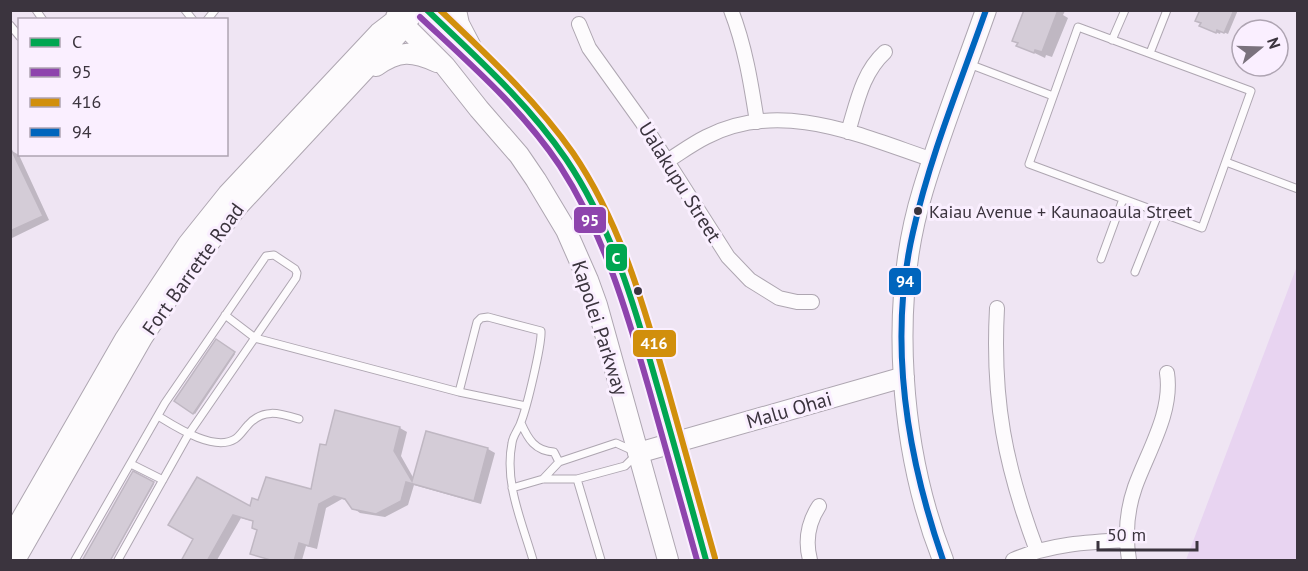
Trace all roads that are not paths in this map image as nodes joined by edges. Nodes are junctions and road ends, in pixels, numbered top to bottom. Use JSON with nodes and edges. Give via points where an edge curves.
{"nodes":[{"id":1,"x":426,"y":10,"type":"edge"},
{"id":2,"x":456,"y":10,"type":"edge"},
{"id":3,"x":731,"y":10,"type":"edge"},
{"id":4,"x":986,"y":10,"type":"edge"},
{"id":5,"x":1125,"y":10,"type":"edge"},
{"id":6,"x":1167,"y":10,"type":"edge"},
{"id":7,"x":403,"y":15,"type":"edge"},
{"id":8,"x":579,"y":24,"type":"dead end"},
{"id":9,"x":1113,"y":40,"type":"junction"},
{"id":10,"x":885,"y":52,"type":"dead end"},
{"id":11,"x":1150,"y":54,"type":"junction"},
{"id":12,"x":474,"y":55,"type":"junction"},
{"id":13,"x":968,"y":63,"type":"junction"},
{"id":14,"x":446,"y":66,"type":"junction"},
{"id":15,"x":345,"y":90,"type":"junction"},
{"id":16,"x":1053,"y":96,"type":"junction"},
{"id":17,"x":757,"y":122,"type":"junction"},
{"id":18,"x":848,"y":132,"type":"junction"},
{"id":19,"x":933,"y":160,"type":"junction"},
{"id":20,"x":667,"y":161,"type":"junction"},
{"id":21,"x":1226,"y":162,"type":"junction"},
{"id":22,"x":1298,"y":189,"type":"edge"},
{"id":23,"x":1123,"y":199,"type":"junction"},
{"id":24,"x":1159,"y":212,"type":"junction"},
{"id":25,"x":1101,"y":259,"type":"dead end"},
{"id":26,"x":1135,"y":272,"type":"dead end"},
{"id":27,"x":812,"y":302,"type":"dead end"},
{"id":28,"x":997,"y":308,"type":"dead end"},
{"id":29,"x":225,"y":315,"type":"junction"},
{"id":30,"x":255,"y":338,"type":"junction"},
{"id":31,"x":1167,"y":373,"type":"dead end"},
{"id":32,"x":904,"y":378,"type":"junction"},
{"id":33,"x":459,"y":392,"type":"junction"},
{"id":34,"x":526,"y":406,"type":"junction"},
{"id":35,"x":158,"y":416,"type":"junction"},
{"id":36,"x":299,"y":419,"type":"dead end"},
{"id":37,"x":521,"y":423,"type":"junction"},
{"id":38,"x":189,"y":435,"type":"junction"},
{"id":39,"x":673,"y":443,"type":"junction"},
{"id":40,"x":638,"y":453,"type":"junction"},
{"id":41,"x":559,"y":462,"type":"junction"},
{"id":42,"x":131,"y":464,"type":"junction"},
{"id":43,"x":543,"y":479,"type":"junction"},
{"id":44,"x":577,"y":479,"type":"junction"},
{"id":45,"x":163,"y":480,"type":"junction"},
{"id":46,"x":512,"y":488,"type":"junction"},
{"id":47,"x":819,"y":506,"type":"dead end"},
{"id":48,"x":10,"y":539,"type":"edge"},
{"id":49,"x":1127,"y":540,"type":"junction"},
{"id":50,"x":1037,"y":551,"type":"junction"},
{"id":51,"x":15,"y":561,"type":"edge"},
{"id":52,"x":75,"y":561,"type":"edge"},
{"id":53,"x":118,"y":561,"type":"edge"},
{"id":54,"x":533,"y":561,"type":"edge"},
{"id":55,"x":601,"y":561,"type":"edge"},
{"id":56,"x":668,"y":561,"type":"edge"},
{"id":57,"x":706,"y":561,"type":"edge"},
{"id":58,"x":810,"y":561,"type":"edge"},
{"id":59,"x":943,"y":561,"type":"edge"},
{"id":60,"x":1013,"y":561,"type":"edge"},
{"id":61,"x":1129,"y":561,"type":"edge"}],
"edges":[{"from":1,"to":12,"type":"main road","name":"Kapolei Parkway"},
{"from":2,"to":12,"type":"main road"},
{"from":3,"to":17,"type":"street","via":[[749,70]]},
{"from":4,"to":13,"type":"main road"},
{"from":5,"to":9,"type":"lane"},
{"from":6,"to":11,"type":"lane"},
{"from":7,"to":14,"type":"main road","name":"Kapolei Parkway"},
{"from":7,"to":15,"type":"main road","name":"Fort Barrette Road"},
{"from":7,"to":48,"type":"main road","name":"Fort Barrette Road","via":[[379,33],[228,194],[188,244],[124,339]]},
{"from":8,"to":20,"type":"street","name":"Ualakupu Street","via":[[589,48]]},
{"from":9,"to":11,"type":"lane"},
{"from":9,"to":16,"type":"lane","via":[[1078,27]]},
{"from":10,"to":18,"type":"street","via":[[866,78]]},
{"from":11,"to":21,"type":"lane","via":[[1251,91]]},
{"from":12,"to":39,"type":"main road","name":"Kapolei Parkway","via":[[548,133],[598,213],[632,294]]},
{"from":13,"to":16,"type":"lane"},
{"from":13,"to":19,"type":"main road"},
{"from":14,"to":15,"type":"main road","via":[[421,56],[400,54],[380,63]]},
{"from":14,"to":40,"type":"main road","name":"Kapolei Parkway","via":[[519,155],[566,230],[597,305]]},
{"from":15,"to":51,"type":"main road","name":"Fort Barrette Road","via":[[238,206],[182,277],[142,338]]},
{"from":16,"to":23,"type":"lane","via":[[1029,164]]},
{"from":17,"to":18,"type":"street","via":[[806,121]]},
{"from":17,"to":20,"type":"street","via":[[706,137]]},
{"from":18,"to":19,"type":"street"},
{"from":19,"to":32,"type":"main road","via":[[922,191],[909,256]]},
{"from":20,"to":27,"type":"street","name":"Ualakupu Street","via":[[738,269],[778,298]]},
{"from":21,"to":22,"type":"lane"},
{"from":21,"to":24,"type":"lane","via":[[1202,228]]},
{"from":23,"to":24,"type":"lane"},
{"from":23,"to":25,"type":"lane"},
{"from":24,"to":26,"type":"lane"},
{"from":28,"to":50,"type":"street","via":[[1001,429],[1016,492]]},
{"from":29,"to":30,"type":"lane"},
{"from":29,"to":30,"type":"lane","via":[[267,256],[273,255],[295,269],[296,278]]},
{"from":29,"to":35,"type":"lane"},
{"from":30,"to":33,"type":"lane"},
{"from":30,"to":38,"type":"lane"},
{"from":31,"to":49,"type":"street","via":[[1166,407],[1132,499]]},
{"from":32,"to":39,"type":"main road","name":"Malu Ohai"},
{"from":32,"to":59,"type":"main road","via":[[920,484]]},
{"from":33,"to":34,"type":"lane"},
{"from":33,"to":34,"type":"lane","via":[[477,322],[488,317],[541,331]]},
{"from":34,"to":37,"type":"lane"},
{"from":35,"to":38,"type":"lane"},
{"from":35,"to":42,"type":"lane"},
{"from":36,"to":38,"type":"lane","via":[[267,413],[255,417],[235,439],[223,442]]},
{"from":37,"to":41,"type":"lane","via":[[533,444],[554,452]]},
{"from":37,"to":46,"type":"lane","via":[[512,439]]},
{"from":38,"to":45,"type":"lane"},
{"from":39,"to":40,"type":"main road","name":"Malu Ohai"},
{"from":39,"to":57,"type":"main road","name":"Kapolei Parkway"},
{"from":40,"to":41,"type":"lane","via":[[616,443]]},
{"from":40,"to":44,"type":"lane","via":[[625,466]]},
{"from":40,"to":56,"type":"main road","name":"Kapolei Parkway"},
{"from":41,"to":43,"type":"lane"},
{"from":42,"to":45,"type":"lane"},
{"from":42,"to":52,"type":"lane"},
{"from":43,"to":44,"type":"lane"},
{"from":43,"to":46,"type":"lane"},
{"from":44,"to":55,"type":"lane"},
{"from":45,"to":53,"type":"lane"},
{"from":46,"to":54,"type":"lane"},
{"from":47,"to":58,"type":"street","via":[[808,533]]},
{"from":49,"to":50,"type":"street","via":[[1066,544]]},
{"from":49,"to":61,"type":"street"},
{"from":50,"to":60,"type":"street"}]}
